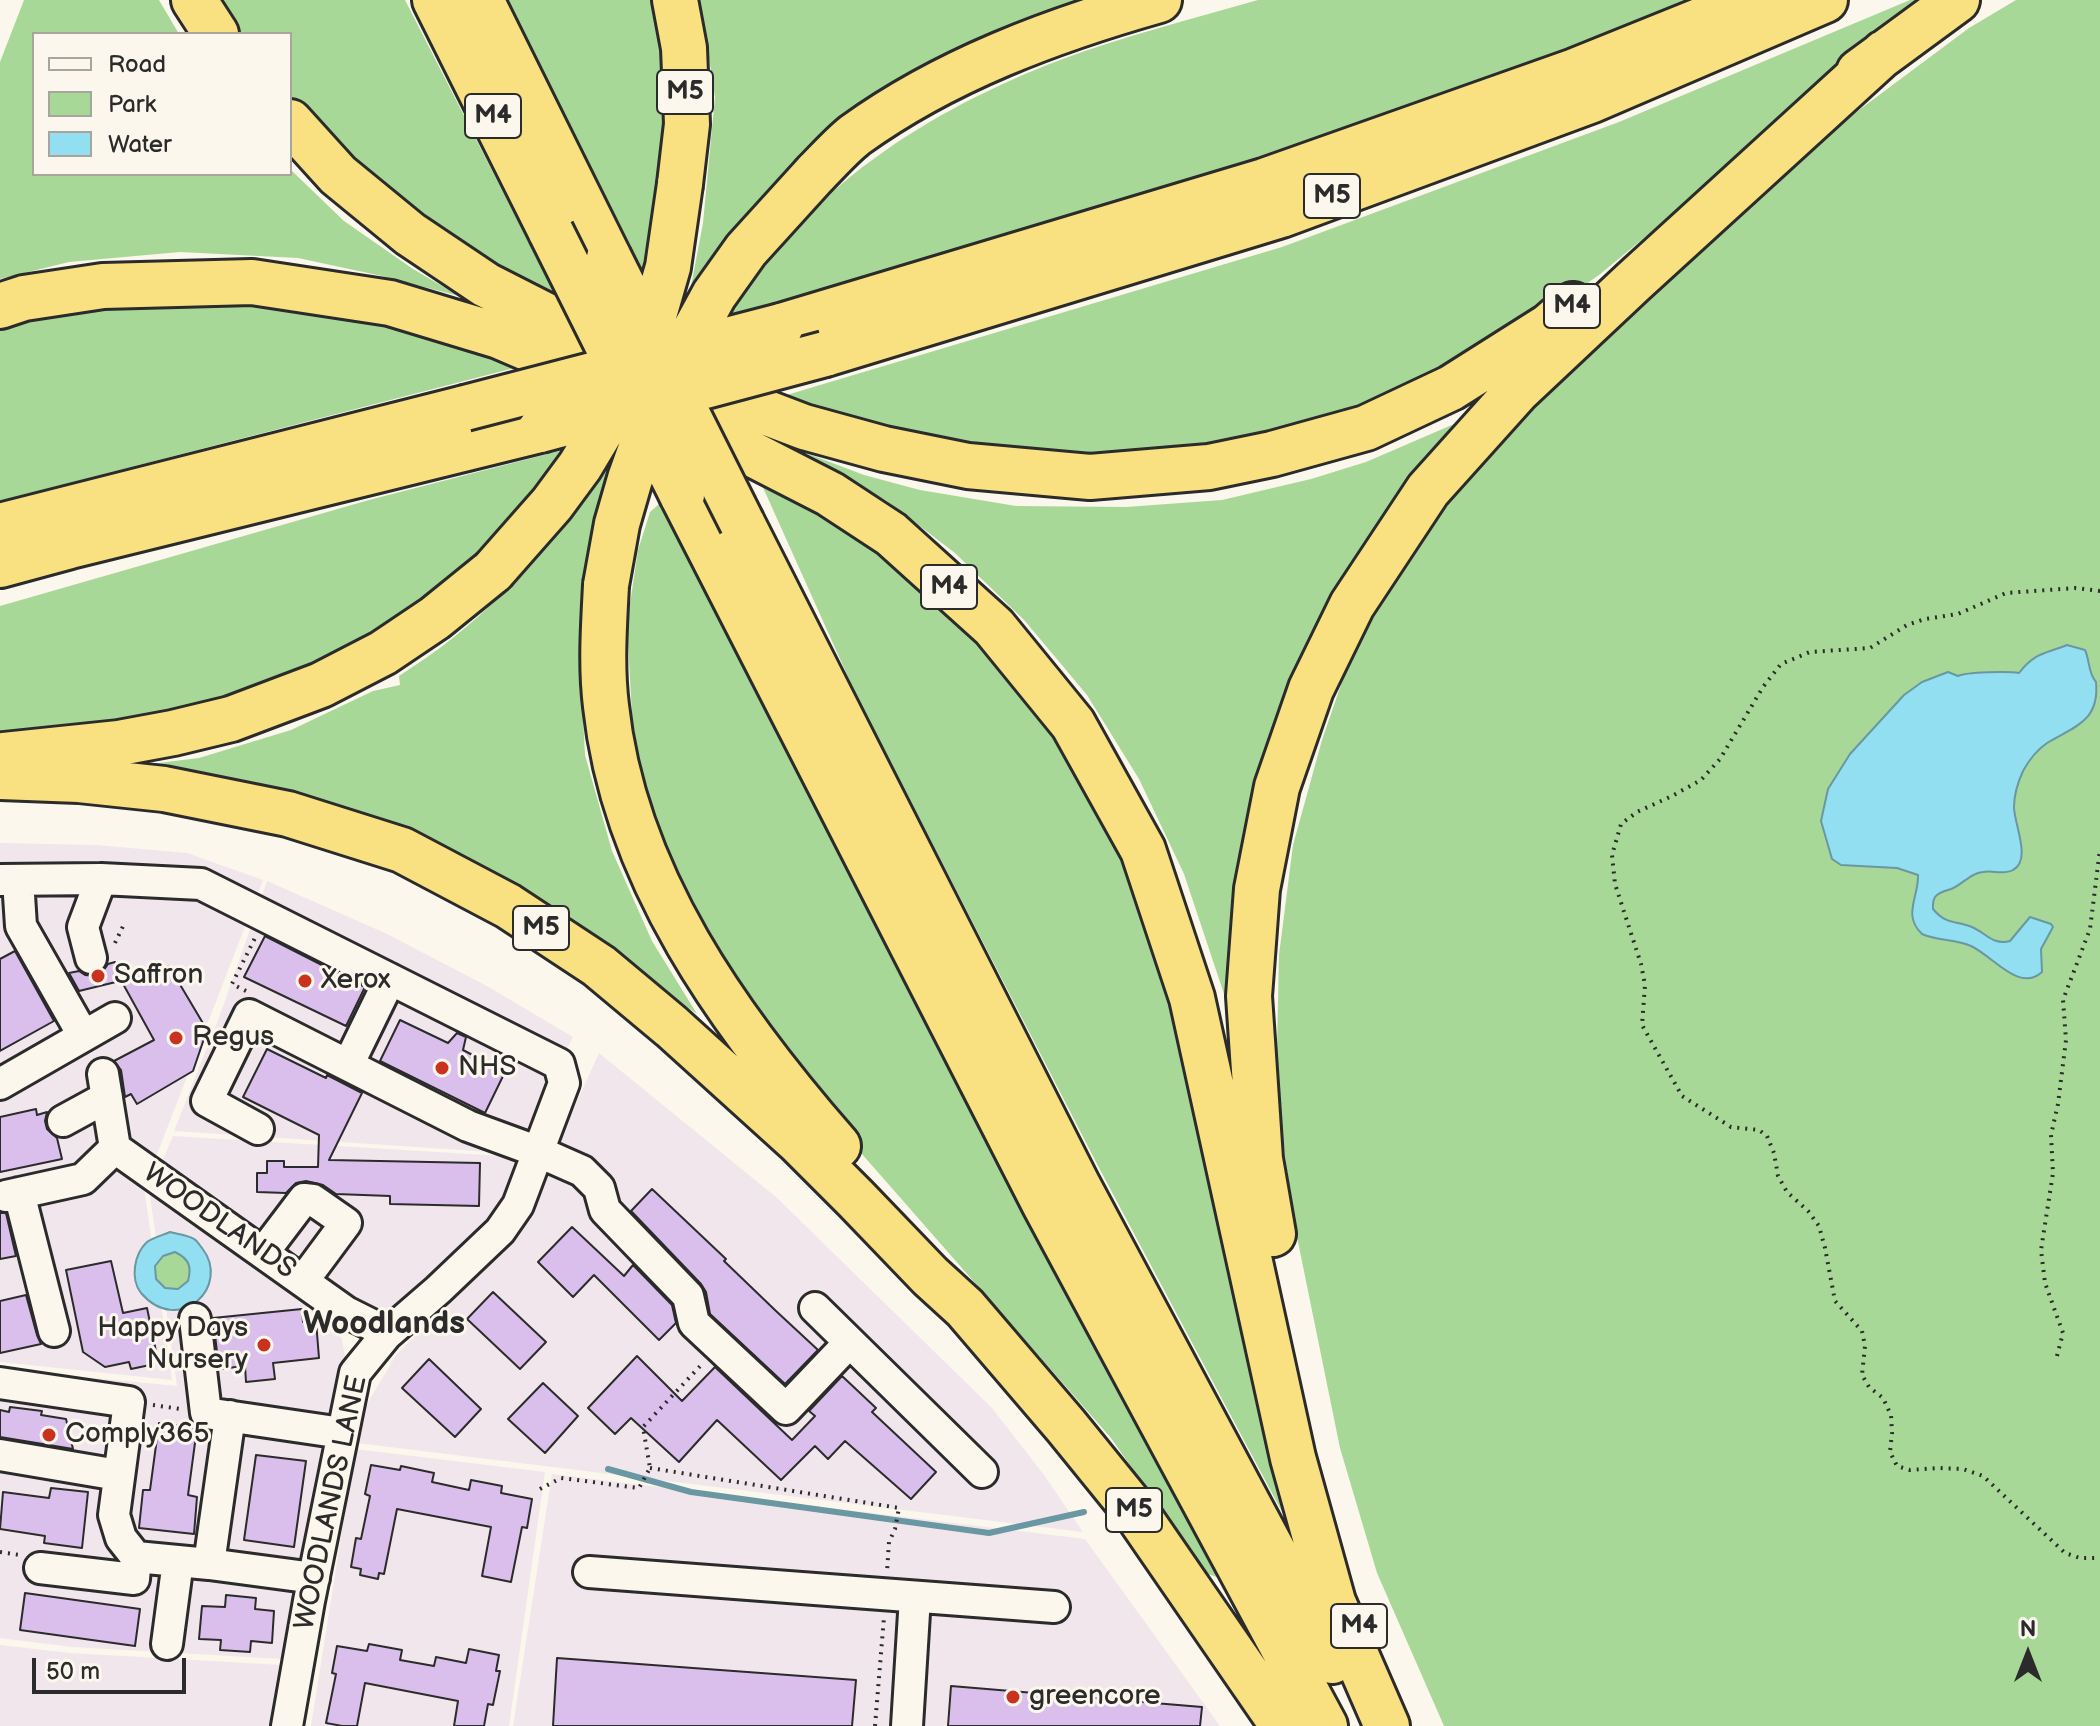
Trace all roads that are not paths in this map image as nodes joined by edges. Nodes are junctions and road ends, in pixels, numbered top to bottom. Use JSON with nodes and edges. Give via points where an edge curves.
{"nodes":[{"id":1,"x":194,"y":0,"type":"edge"},
{"id":2,"x":435,"y":0,"type":"edge"},
{"id":3,"x":481,"y":0,"type":"edge"},
{"id":4,"x":675,"y":0,"type":"edge"},
{"id":5,"x":1159,"y":0,"type":"edge"},
{"id":6,"x":1751,"y":0,"type":"edge"},
{"id":7,"x":1825,"y":0,"type":"edge"},
{"id":8,"x":1957,"y":0,"type":"edge"},
{"id":9,"x":215,"y":32,"type":"edge"},
{"id":10,"x":1884,"y":53,"type":"junction"},
{"id":11,"x":292,"y":124,"type":"edge"},
{"id":12,"x":0,"y":306,"type":"edge"},
{"id":13,"x":0,"y":526,"type":"edge"},
{"id":14,"x":70,"y":546,"type":"junction"},
{"id":15,"x":0,"y":565,"type":"edge"},
{"id":16,"x":0,"y":575,"type":"edge"},
{"id":17,"x":0,"y":755,"type":"edge"},
{"id":18,"x":0,"y":777,"type":"edge"},
{"id":19,"x":101,"y":879,"type":"junction"},
{"id":20,"x":9,"y":880,"type":"edge"},
{"id":21,"x":103,"y":950,"type":"road end"},
{"id":22,"x":390,"y":979,"type":"junction"},
{"id":23,"x":115,"y":1018,"type":"dead end"},
{"id":24,"x":83,"y":1035,"type":"junction"},
{"id":25,"x":348,"y":1065,"type":"junction"},
{"id":26,"x":0,"y":1084,"type":"edge"},
{"id":27,"x":63,"y":1121,"type":"dead end"},
{"id":28,"x":258,"y":1129,"type":"dead end"},
{"id":29,"x":115,"y":1148,"type":"junction"},
{"id":30,"x":539,"y":1152,"type":"junction"},
{"id":31,"x":263,"y":1253,"type":"junction"},
{"id":32,"x":303,"y":1281,"type":"junction"},
{"id":33,"x":815,"y":1308,"type":"dead end"},
{"id":34,"x":965,"y":1308,"type":"junction"},
{"id":35,"x":346,"y":1312,"type":"junction"},
{"id":36,"x":195,"y":1319,"type":"dead end"},
{"id":37,"x":54,"y":1331,"type":"dead end"},
{"id":38,"x":386,"y":1335,"type":"junction"},
{"id":39,"x":849,"y":1343,"type":"junction"},
{"id":40,"x":355,"y":1373,"type":"junction"},
{"id":41,"x":0,"y":1383,"type":"edge"},
{"id":42,"x":218,"y":1414,"type":"junction"},
{"id":43,"x":342,"y":1433,"type":"junction"},
{"id":44,"x":0,"y":1455,"type":"edge"},
{"id":45,"x":982,"y":1472,"type":"dead end"},
{"id":46,"x":118,"y":1475,"type":"junction"},
{"id":47,"x":1313,"y":1525,"type":"junction"},
{"id":48,"x":136,"y":1557,"type":"junction"},
{"id":49,"x":28,"y":1561,"type":"road end"},
{"id":50,"x":178,"y":1561,"type":"junction"},
{"id":51,"x":209,"y":1564,"type":"junction"},
{"id":52,"x":589,"y":1572,"type":"dead end"},
{"id":53,"x":314,"y":1578,"type":"junction"},
{"id":54,"x":900,"y":1596,"type":"junction"},
{"id":55,"x":1054,"y":1607,"type":"dead end"},
{"id":56,"x":167,"y":1644,"type":"dead end"},
{"id":57,"x":287,"y":1726,"type":"edge"},
{"id":58,"x":907,"y":1726,"type":"edge"},
{"id":59,"x":1283,"y":1726,"type":"edge"},
{"id":60,"x":1325,"y":1726,"type":"edge"},
{"id":61,"x":1368,"y":1726,"type":"edge"},
{"id":62,"x":1387,"y":1726,"type":"edge"},
{"id":63,"x":1406,"y":1726,"type":"edge"},
{"id":64,"x":1419,"y":1726,"type":"edge"}],
"edges":[{"from":1,"to":9,"type":"highway"},
{"from":2,"to":60,"type":"highway","number":"M4","bridge":true,"via":[[1045,1205]]},
{"from":3,"to":61,"type":"highway","number":"M4","bridge":true,"via":[[1077,1184]]},
{"from":4,"to":17,"type":"highway","number":"M5","bridge":true,"via":[[684,48],[687,124],[668,267],[653,319],[635,369],[580,466],[493,571],[383,653],[321,685],[231,719],[119,743]]},
{"from":5,"to":34,"type":"highway","number":"M5","bridge":true,"via":[[1104,15],[955,75],[853,137],[815,174],[746,250],[714,295],[661,392],[621,509],[606,585],[606,707],[618,778],[642,850],[686,942],[744,1031],[805,1109],[942,1264]]},
{"from":6,"to":13,"type":"highway","number":"M5","bridge":true,"via":[[1575,71],[1264,181],[781,326]]},
{"from":7,"to":14,"type":"highway","number":"M5","bridge":true,"via":[[1592,100],[1281,215],[825,354]]},
{"from":8,"to":10,"type":"highway","number":"M4"},
{"from":10,"to":11,"type":"highway","number":"M4","via":[[1549,326],[1451,388],[1366,428],[1272,454],[1209,467],[1090,477],[968,466],[884,449],[804,427],[649,368],[486,285],[410,234],[338,175]]},
{"from":10,"to":64,"type":"highway","number":"M4","via":[[1517,391],[1428,490],[1352,605],[1311,689],[1277,787],[1257,889],[1249,996],[1260,1159],[1322,1478],[1364,1600]]},
{"from":12,"to":47,"type":"highway","number":"M4","via":[[103,286],[252,282],[390,303],[499,336],[635,395],[830,494],[891,534],[994,627],[1073,724],[1143,850],[1192,998],[1293,1458]]},
{"from":14,"to":15,"type":"highway","number":"M5"},
{"from":14,"to":16,"type":"highway","number":"M5"},
{"from":18,"to":34,"type":"highway","number":"M5","via":[[164,789],[288,814],[402,850],[508,906],[599,966],[672,1027],[799,1142]]},
{"from":19,"to":20,"type":"lane"},
{"from":19,"to":21,"type":"lane","via":[[83,927]]},
{"from":19,"to":22,"type":"lane","via":[[201,884]]},
{"from":20,"to":24,"type":"lane","via":[[21,926]]},
{"from":22,"to":25,"type":"lane"},
{"from":22,"to":30,"type":"lane","name":"WOODLANDS LANE","via":[[559,1064],[564,1083]]},
{"from":23,"to":24,"type":"lane"},
{"from":24,"to":26,"type":"lane"},
{"from":25,"to":28,"type":"lane","via":[[249,1015],[207,1101]]},
{"from":25,"to":30,"type":"lane","via":[[468,1126]]},
{"from":27,"to":29,"type":"lane","name":"WOODLANDS","via":[[105,1086]]},
{"from":29,"to":31,"type":"lane","name":"WOODLANDS"},
{"from":29,"to":37,"type":"lane","via":[[83,1179],[12,1194]]},
{"from":30,"to":38,"type":"lane","name":"WOODLANDS LANE","via":[[518,1205],[500,1231]]},
{"from":30,"to":39,"type":"lane","via":[[582,1171],[599,1188],[605,1210],[688,1296],[694,1323],[786,1409]]},
{"from":31,"to":32,"type":"lane","name":"WOODLANDS"},
{"from":31,"to":32,"type":"lane","via":[[304,1199],[346,1223]]},
{"from":32,"to":35,"type":"lane","name":"WOODLANDS"},
{"from":33,"to":39,"type":"lane"},
{"from":34,"to":59,"type":"highway","number":"M5","via":[[1135,1511]]},
{"from":35,"to":38,"type":"lane","name":"WOODLANDS"},
{"from":35,"to":40,"type":"lane"},
{"from":36,"to":42,"type":"lane"},
{"from":38,"to":40,"type":"lane","name":"WOODLANDS LANE"},
{"from":39,"to":45,"type":"lane"},
{"from":40,"to":43,"type":"lane","name":"WOODLANDS LANE"},
{"from":41,"to":46,"type":"lane","via":[[129,1402]]},
{"from":42,"to":43,"type":"lane"},
{"from":42,"to":51,"type":"lane"},
{"from":43,"to":53,"type":"lane","name":"WOODLANDS LANE"},
{"from":44,"to":46,"type":"lane"},
{"from":46,"to":48,"type":"lane","via":[[114,1515],[121,1538]]},
{"from":47,"to":62,"type":"highway","number":"M4","via":[[1333,1602]]},
{"from":47,"to":63,"type":"highway","number":"M4"},
{"from":48,"to":49,"type":"lane","via":[[134,1579]]},
{"from":48,"to":50,"type":"lane"},
{"from":50,"to":51,"type":"lane"},
{"from":50,"to":56,"type":"lane"},
{"from":51,"to":53,"type":"lane"},
{"from":52,"to":54,"type":"lane"},
{"from":53,"to":57,"type":"lane","name":"WOODLANDS LANE"},
{"from":54,"to":55,"type":"lane"},
{"from":54,"to":58,"type":"lane"}]}
